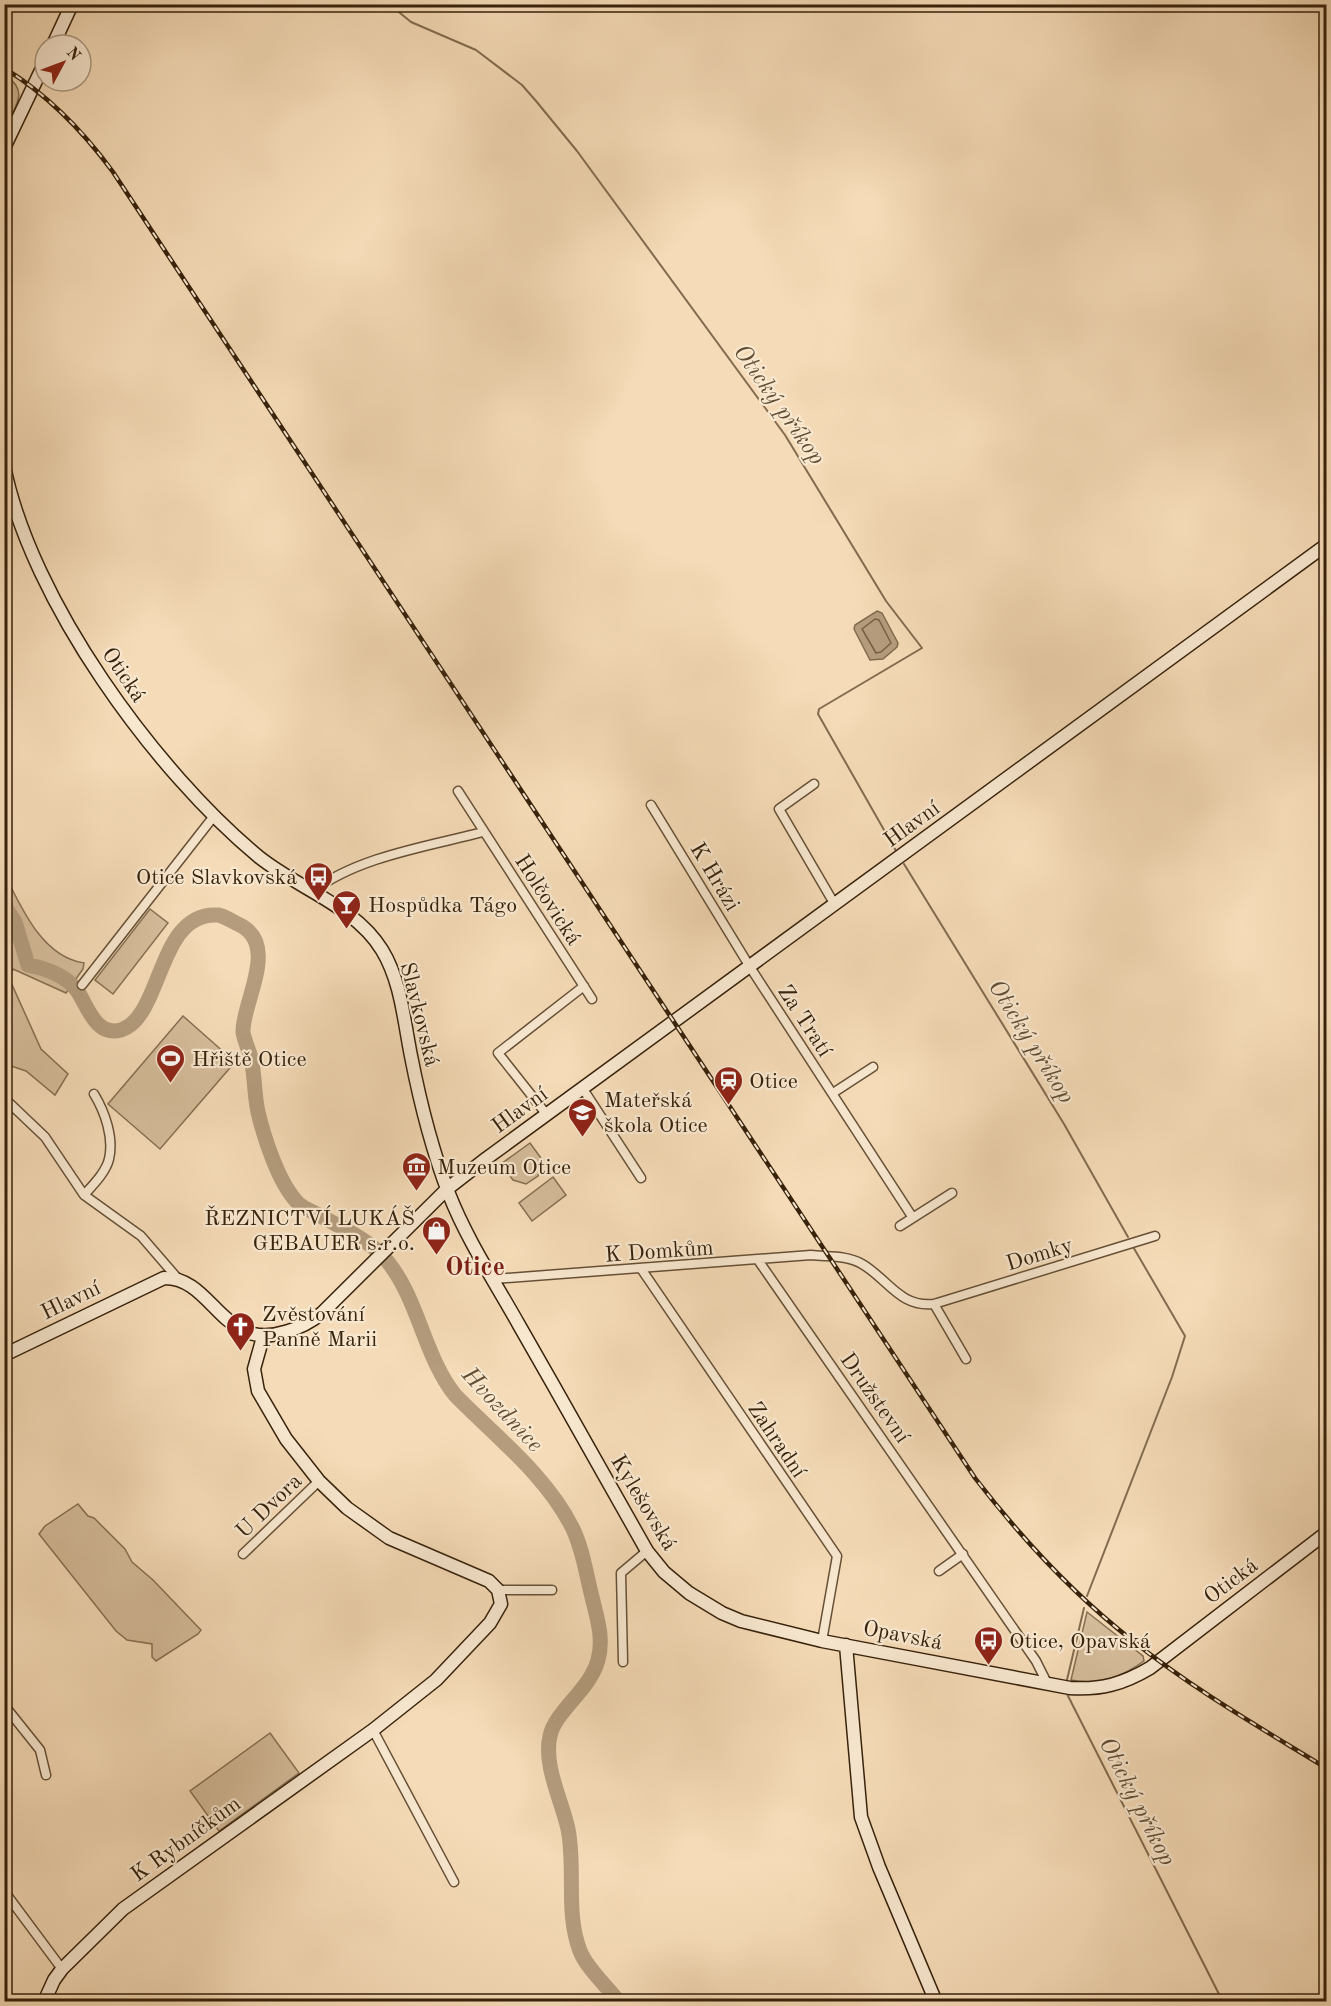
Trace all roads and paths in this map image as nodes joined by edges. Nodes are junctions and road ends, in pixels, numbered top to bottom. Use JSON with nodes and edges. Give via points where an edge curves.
{"nodes":[{"id":1,"x":72,"y":4,"type":"edge"},
{"id":2,"x":59,"y":33,"type":"edge"},
{"id":3,"x":33,"y":87,"type":"edge"},
{"id":4,"x":4,"y":148,"type":"edge"},
{"id":5,"x":4,"y":466,"type":"edge"},
{"id":6,"x":1326,"y":545,"type":"edge"},
{"id":7,"x":814,"y":784,"type":"dead end"},
{"id":8,"x":458,"y":791,"type":"dead end"},
{"id":9,"x":651,"y":805,"type":"dead end"},
{"id":10,"x":214,"y":816,"type":"junction"},
{"id":11,"x":483,"y":832,"type":"junction"},
{"id":12,"x":270,"y":866,"type":"joint"},
{"id":13,"x":312,"y":892,"type":"junction"},
{"id":14,"x":835,"y":904,"type":"junction"},
{"id":15,"x":750,"y":967,"type":"junction"},
{"id":16,"x":82,"y":985,"type":"dead end"},
{"id":17,"x":584,"y":986,"type":"junction"},
{"id":18,"x":592,"y":999,"type":"dead end"},
{"id":19,"x":873,"y":1066,"type":"dead end"},
{"id":20,"x":583,"y":1089,"type":"junction"},
{"id":21,"x":833,"y":1093,"type":"junction"},
{"id":22,"x":94,"y":1094,"type":"dead end"},
{"id":23,"x":4,"y":1098,"type":"edge"},
{"id":24,"x":548,"y":1115,"type":"junction"},
{"id":25,"x":641,"y":1178,"type":"dead end"},
{"id":26,"x":447,"y":1189,"type":"junction"},
{"id":27,"x":952,"y":1192,"type":"dead end"},
{"id":28,"x":84,"y":1195,"type":"junction"},
{"id":29,"x":913,"y":1218,"type":"junction"},
{"id":30,"x":900,"y":1226,"type":"dead end"},
{"id":31,"x":1155,"y":1236,"type":"dead end"},
{"id":32,"x":827,"y":1257,"type":"joint"},
{"id":33,"x":758,"y":1260,"type":"junction"},
{"id":34,"x":642,"y":1270,"type":"junction"},
{"id":35,"x":494,"y":1279,"type":"junction"},
{"id":36,"x":179,"y":1280,"type":"junction"},
{"id":37,"x":934,"y":1304,"type":"junction"},
{"id":38,"x":263,"y":1338,"type":"junction"},
{"id":39,"x":4,"y":1355,"type":"edge"},
{"id":40,"x":966,"y":1359,"type":"dead end"},
{"id":41,"x":319,"y":1481,"type":"junction"},
{"id":42,"x":1326,"y":1533,"type":"edge"},
{"id":43,"x":647,"y":1551,"type":"junction"},
{"id":44,"x":243,"y":1554,"type":"dead end"},
{"id":45,"x":963,"y":1554,"type":"junction"},
{"id":46,"x":939,"y":1571,"type":"dead end"},
{"id":47,"x":498,"y":1590,"type":"junction"},
{"id":48,"x":552,"y":1590,"type":"dead end"},
{"id":49,"x":822,"y":1641,"type":"junction"},
{"id":50,"x":846,"y":1645,"type":"junction"},
{"id":51,"x":1159,"y":1661,"type":"joint"},
{"id":52,"x":623,"y":1662,"type":"dead end"},
{"id":53,"x":1047,"y":1683,"type":"junction"},
{"id":54,"x":4,"y":1705,"type":"edge"},
{"id":55,"x":374,"y":1730,"type":"junction"},
{"id":56,"x":46,"y":1775,"type":"dead end"},
{"id":57,"x":454,"y":1882,"type":"dead end"},
{"id":58,"x":4,"y":1892,"type":"edge"},
{"id":59,"x":62,"y":1969,"type":"junction"},
{"id":60,"x":45,"y":2001,"type":"edge"},
{"id":61,"x":936,"y":2001,"type":"edge"}],
"edges":[{"from":1,"to":2,"type":"main road"},
{"from":3,"to":4,"type":"main road"},
{"from":5,"to":10,"type":"main road","name":"Otická","via":[[13,502],[35,556],[83,648],[133,723]]},
{"from":6,"to":14,"type":"main road","name":"Hlavní"},
{"from":7,"to":14,"type":"street","via":[[778,809]]},
{"from":8,"to":11,"type":"street","name":"Holčovická"},
{"from":9,"to":15,"type":"street","name":"K Hrázi"},
{"from":10,"to":12,"type":"main road","name":"Otická"},
{"from":10,"to":16,"type":"street"},
{"from":11,"to":13,"type":"street","via":[[340,873]]},
{"from":11,"to":17,"type":"street","name":"Holčovická"},
{"from":12,"to":13,"type":"main road","name":"Slavkovská"},
{"from":13,"to":26,"type":"main road","name":"Slavkovská","via":[[360,924],[391,966],[427,1127]]},
{"from":14,"to":15,"type":"main road","name":"Hlavní"},
{"from":15,"to":20,"type":"main road","name":"Hlavní"},
{"from":15,"to":21,"type":"street","name":"Za Tratí"},
{"from":17,"to":18,"type":"street","name":"Holčovická"},
{"from":17,"to":24,"type":"street","via":[[498,1053]]},
{"from":19,"to":21,"type":"street"},
{"from":20,"to":24,"type":"main road","name":"Hlavní"},
{"from":20,"to":25,"type":"street"},
{"from":21,"to":29,"type":"street","name":"Za Tratí"},
{"from":22,"to":28,"type":"street","via":[[105,1112],[109,1159]]},
{"from":23,"to":28,"type":"street","via":[[45,1137]]},
{"from":24,"to":26,"type":"main road","name":"Hlavní"},
{"from":26,"to":35,"type":"main road","name":"Kylešovská"},
{"from":26,"to":38,"type":"main road","name":"Hlavní","via":[[322,1313],[305,1326]]},
{"from":27,"to":29,"type":"street"},
{"from":28,"to":36,"type":"street","via":[[141,1236]]},
{"from":29,"to":30,"type":"street"},
{"from":31,"to":37,"type":"street","name":"Domky"},
{"from":32,"to":33,"type":"street","name":"K Domkům"},
{"from":32,"to":37,"type":"street","name":"Domky","via":[[848,1258],[862,1264],[908,1301],[920,1306]]},
{"from":33,"to":34,"type":"street","name":"K Domkům"},
{"from":33,"to":45,"type":"street","name":"Družstevní"},
{"from":34,"to":35,"type":"street","name":"K Domkům"},
{"from":34,"to":49,"type":"street","name":"Zahradní","via":[[837,1556]]},
{"from":35,"to":43,"type":"main road","name":"Kylešovská"},
{"from":36,"to":38,"type":"main road","via":[[235,1326]]},
{"from":36,"to":39,"type":"main road","name":"Hlavní","via":[[164,1278]]},
{"from":37,"to":40,"type":"street"},
{"from":38,"to":41,"type":"main road","via":[[254,1369],[258,1391],[286,1439]]},
{"from":41,"to":44,"type":"street","name":"U Dvora"},
{"from":41,"to":47,"type":"main road","via":[[347,1508],[389,1538],[489,1581]]},
{"from":42,"to":51,"type":"main road","name":"Otická"},
{"from":43,"to":49,"type":"main road","name":"Kylešovská","via":[[675,1582],[722,1613]]},
{"from":43,"to":52,"type":"street","via":[[621,1573]]},
{"from":45,"to":46,"type":"street"},
{"from":45,"to":53,"type":"street","name":"Družstevní"},
{"from":47,"to":48,"type":"street"},
{"from":47,"to":55,"type":"main road","name":"K Rybníčkům","via":[[501,1604],[484,1630],[436,1680]]},
{"from":49,"to":50,"type":"main road","name":"Kylešovská"},
{"from":50,"to":53,"type":"main road","name":"Opavská"},
{"from":50,"to":61,"type":"main road","via":[[861,1816]]},
{"from":51,"to":53,"type":"main road","name":"Opavská","via":[[1109,1687]]},
{"from":54,"to":56,"type":"street","via":[[40,1750]]},
{"from":55,"to":57,"type":"street"},
{"from":55,"to":59,"type":"main road","name":"K Rybníčkům","via":[[123,1909]]},
{"from":58,"to":59,"type":"street"},
{"from":59,"to":60,"type":"main road","name":"K Rybníčkům"}]}
